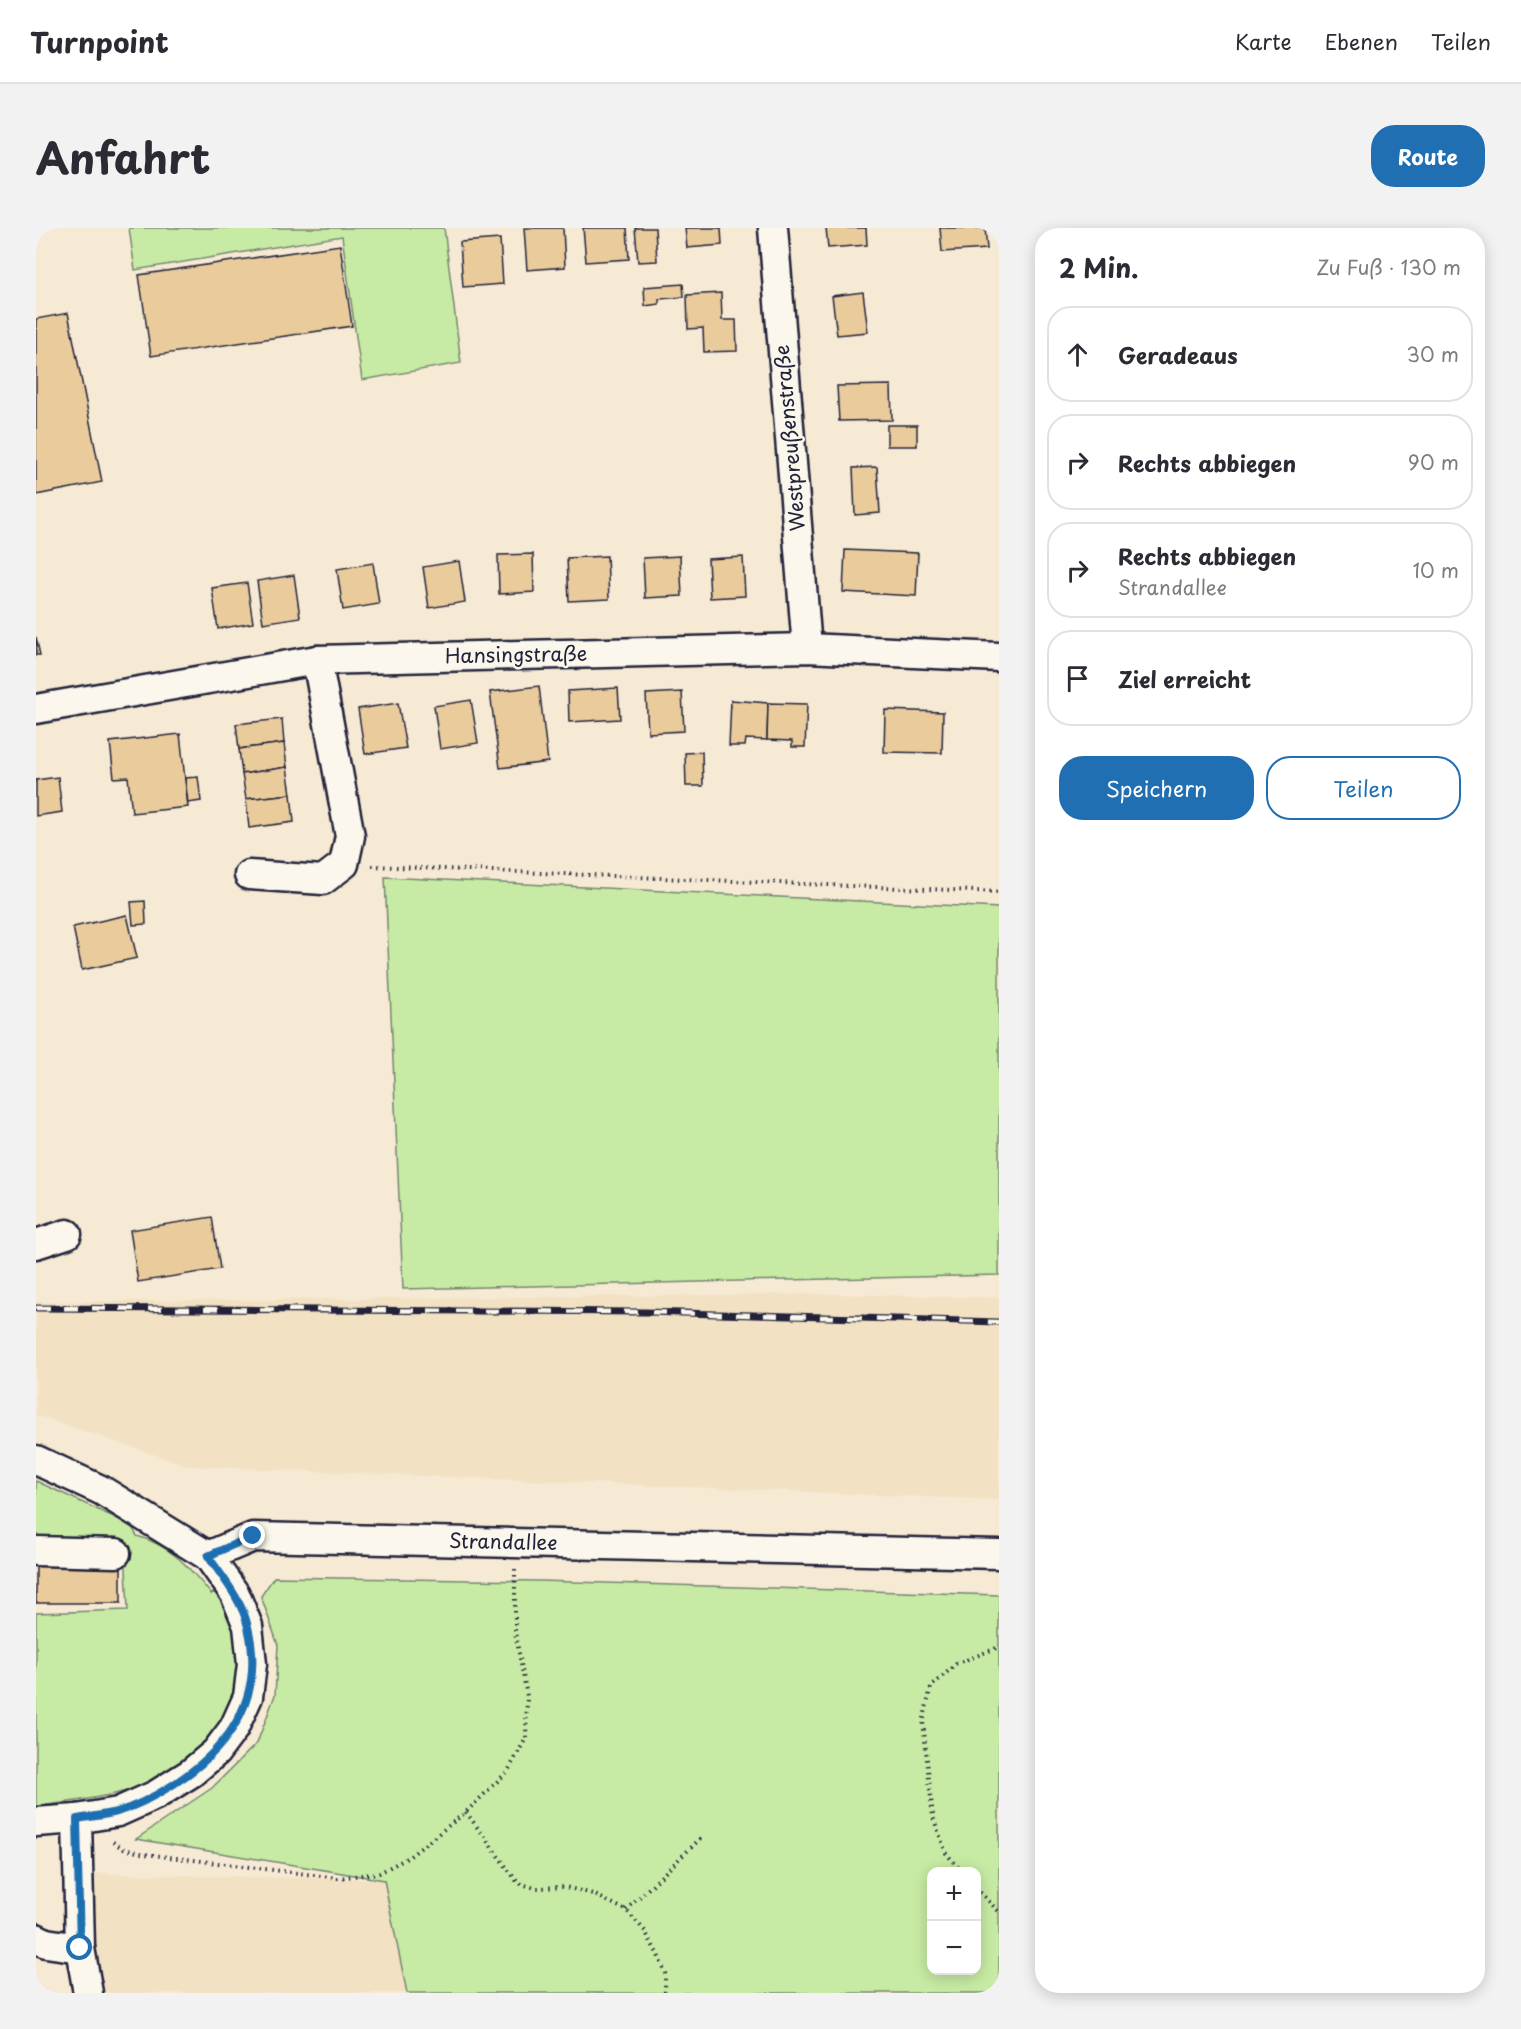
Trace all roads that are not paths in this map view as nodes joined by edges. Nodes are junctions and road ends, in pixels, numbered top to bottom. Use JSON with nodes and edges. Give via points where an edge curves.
{"nodes":[{"id":1,"x":773,"y":228,"type":"edge"},
{"id":2,"x":807,"y":648,"type":"junction"},
{"id":3,"x":999,"y":657,"type":"edge"},
{"id":4,"x":317,"y":660,"type":"junction"},
{"id":5,"x":36,"y":709,"type":"edge"},
{"id":6,"x":249,"y":875,"type":"dead end"},
{"id":7,"x":67,"y":1234,"type":"dead end"},
{"id":8,"x":36,"y":1244,"type":"edge"},
{"id":9,"x":36,"y":1460,"type":"edge"},
{"id":10,"x":36,"y":1551,"type":"edge"},
{"id":11,"x":116,"y":1553,"type":"dead end"},
{"id":12,"x":999,"y":1554,"type":"edge"},
{"id":13,"x":208,"y":1556,"type":"junction"},
{"id":14,"x":77,"y":1819,"type":"junction"},
{"id":15,"x":36,"y":1822,"type":"edge"},
{"id":16,"x":36,"y":1938,"type":"edge"},
{"id":17,"x":80,"y":1948,"type":"junction"},
{"id":18,"x":88,"y":1993,"type":"edge"}],
"edges":[{"from":1,"to":2,"type":"street","name":"Westpreußenstraße"},
{"from":2,"to":3,"type":"street","name":"Hansingstraße"},
{"from":2,"to":4,"type":"street","name":"Hansingstraße"},
{"from":4,"to":5,"type":"street","name":"Hansingstraße"},
{"from":4,"to":6,"type":"street","via":[[350,836],[344,864],[323,880]]},
{"from":7,"to":8,"type":"street"},
{"from":9,"to":13,"type":"street","via":[[101,1490]]},
{"from":10,"to":11,"type":"street"},
{"from":12,"to":13,"type":"street","name":"Strandallee","via":[[253,1536]]},
{"from":13,"to":14,"type":"street","via":[[235,1594],[248,1626],[252,1664],[248,1697],[234,1728],[216,1752],[156,1795],[118,1812]]},
{"from":14,"to":15,"type":"street"},
{"from":14,"to":17,"type":"street"},
{"from":16,"to":17,"type":"street"},
{"from":17,"to":18,"type":"street"}]}
